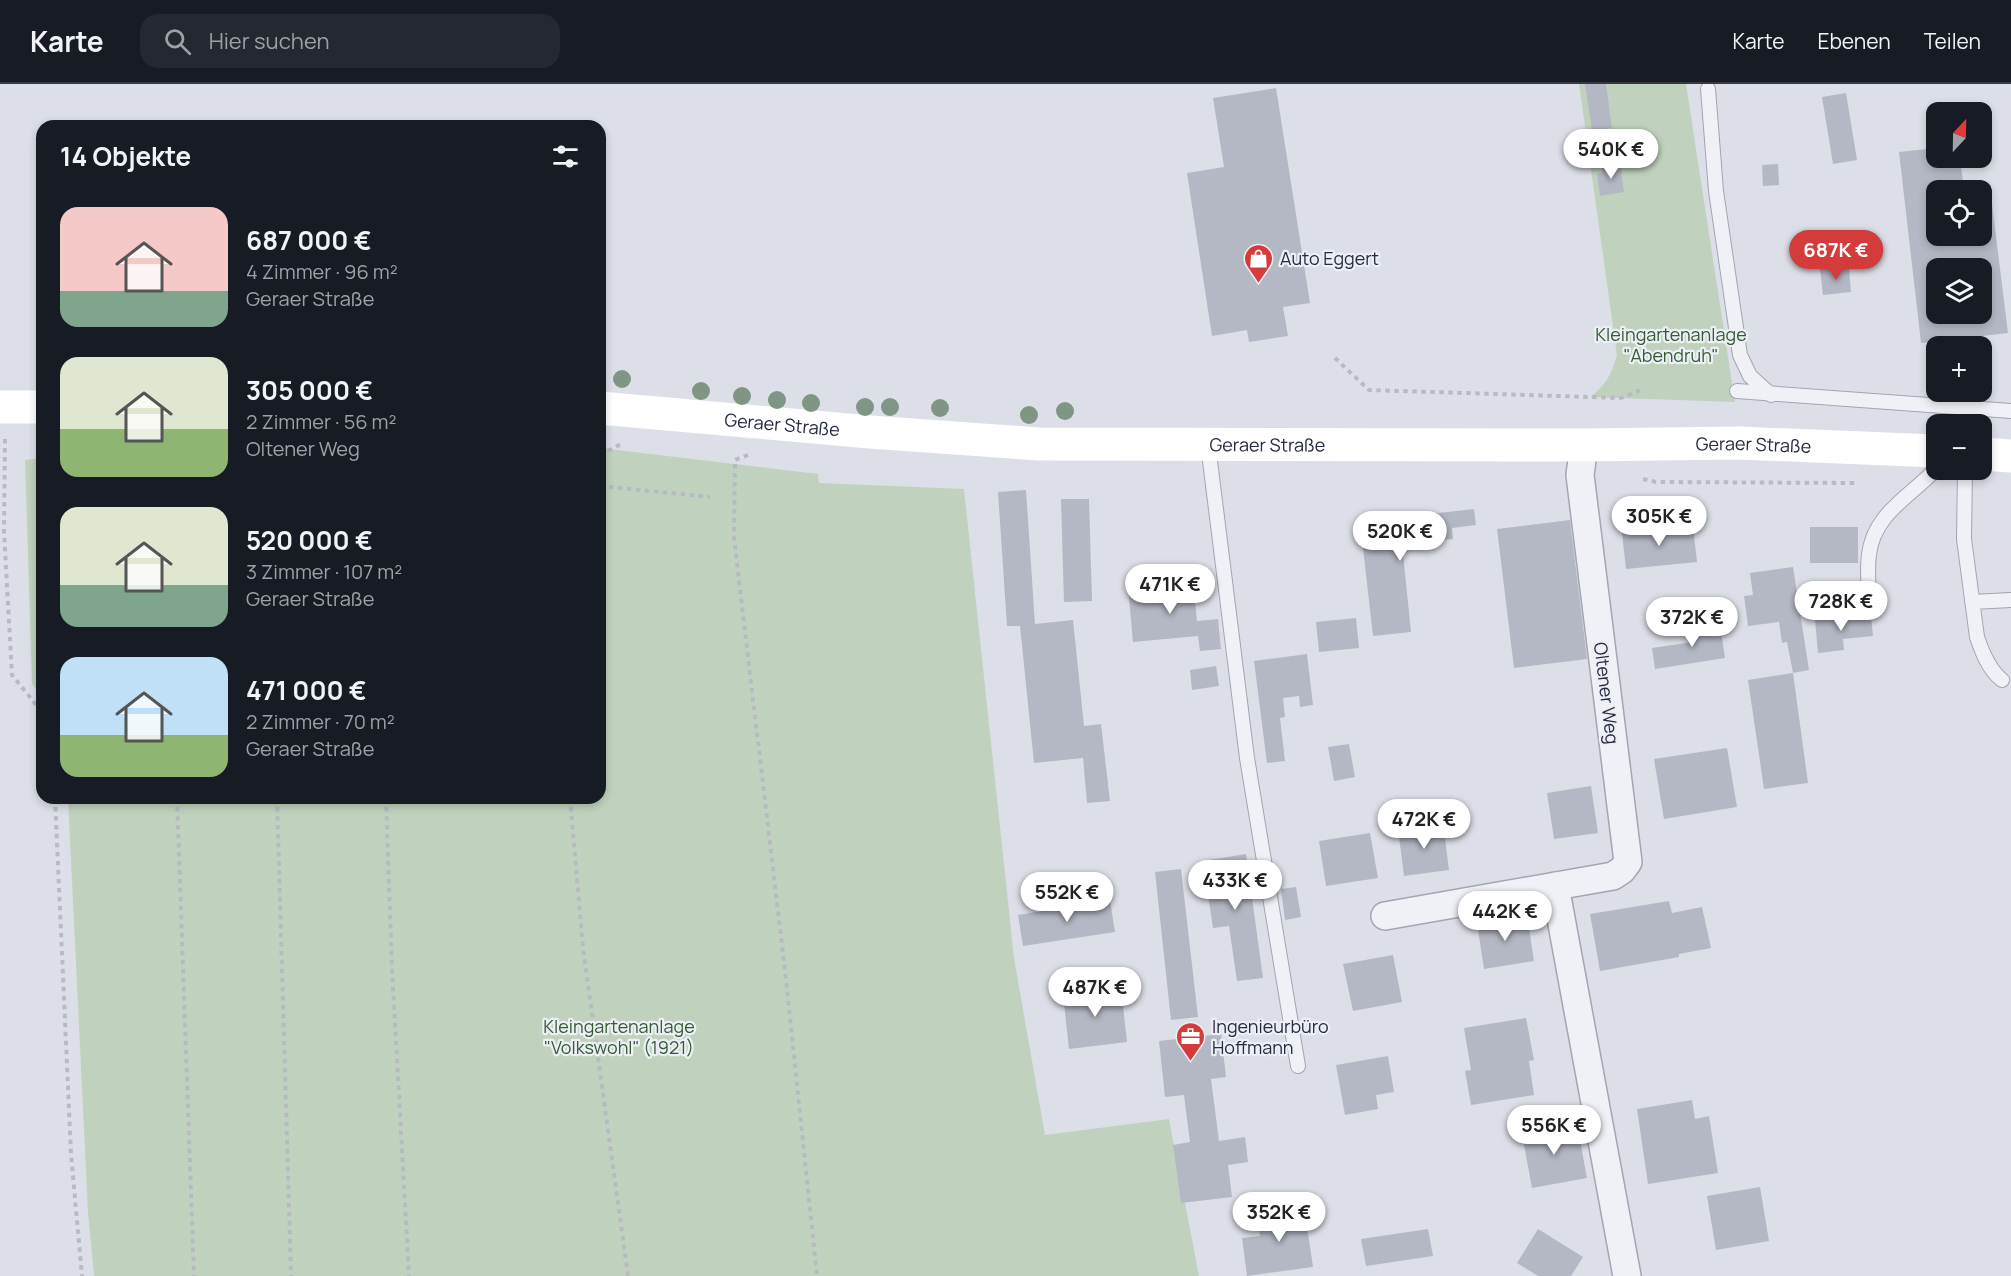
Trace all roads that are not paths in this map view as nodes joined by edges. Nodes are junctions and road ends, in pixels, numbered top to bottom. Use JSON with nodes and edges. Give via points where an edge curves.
{"nodes":[{"id":1,"x":1708,"y":89,"type":"dead end"},
{"id":2,"x":1737,"y":391,"type":"dead end"},
{"id":3,"x":1771,"y":395,"type":"junction"},
{"id":4,"x":2,"y":407,"type":"edge"},
{"id":5,"x":36,"y":407,"type":"edge"},
{"id":6,"x":606,"y":409,"type":"edge"},
{"id":7,"x":2011,"y":411,"type":"edge"},
{"id":8,"x":1208,"y":445,"type":"junction"},
{"id":9,"x":1584,"y":445,"type":"junction"},
{"id":10,"x":1926,"y":451,"type":"edge"},
{"id":11,"x":1992,"y":455,"type":"edge"},
{"id":12,"x":2011,"y":456,"type":"edge"},
{"id":13,"x":1927,"y":480,"type":"edge"},
{"id":14,"x":1965,"y":480,"type":"edge"},
{"id":15,"x":1833,"y":594,"type":"dead end"},
{"id":16,"x":2011,"y":600,"type":"edge"},
{"id":17,"x":1972,"y":602,"type":"junction"},
{"id":18,"x":2002,"y":680,"type":"dead end"},
{"id":19,"x":1555,"y":886,"type":"junction"},
{"id":20,"x":1384,"y":916,"type":"dead end"},
{"id":21,"x":1298,"y":1066,"type":"dead end"},
{"id":22,"x":1627,"y":1276,"type":"edge"}],
"edges":[{"from":1,"to":3,"type":"lane","via":[[1716,191],[1740,355],[1750,376]]},
{"from":2,"to":3,"type":"lane"},
{"from":3,"to":7,"type":"lane"},
{"from":4,"to":5,"type":"main road"},
{"from":6,"to":8,"type":"main road","name":"Geraer Straße","via":[[1039,444]]},
{"from":8,"to":9,"type":"main road","name":"Geraer Straße"},
{"from":8,"to":21,"type":"lane","via":[[1247,758]]},
{"from":9,"to":10,"type":"main road","name":"Geraer Straße","via":[[1739,443]]},
{"from":9,"to":19,"type":"street","name":"Oltener Weg","via":[[1580,475],[1628,862],[1613,876]]},
{"from":11,"to":12,"type":"main road"},
{"from":13,"to":15,"type":"lane","via":[[1877,525],[1869,555],[1869,592]]},
{"from":14,"to":17,"type":"lane","via":[[1964,539]]},
{"from":16,"to":17,"type":"lane"},
{"from":17,"to":18,"type":"lane","via":[[1982,651]]},
{"from":19,"to":20,"type":"street","name":"Oltener Weg"},
{"from":19,"to":22,"type":"street"}]}
